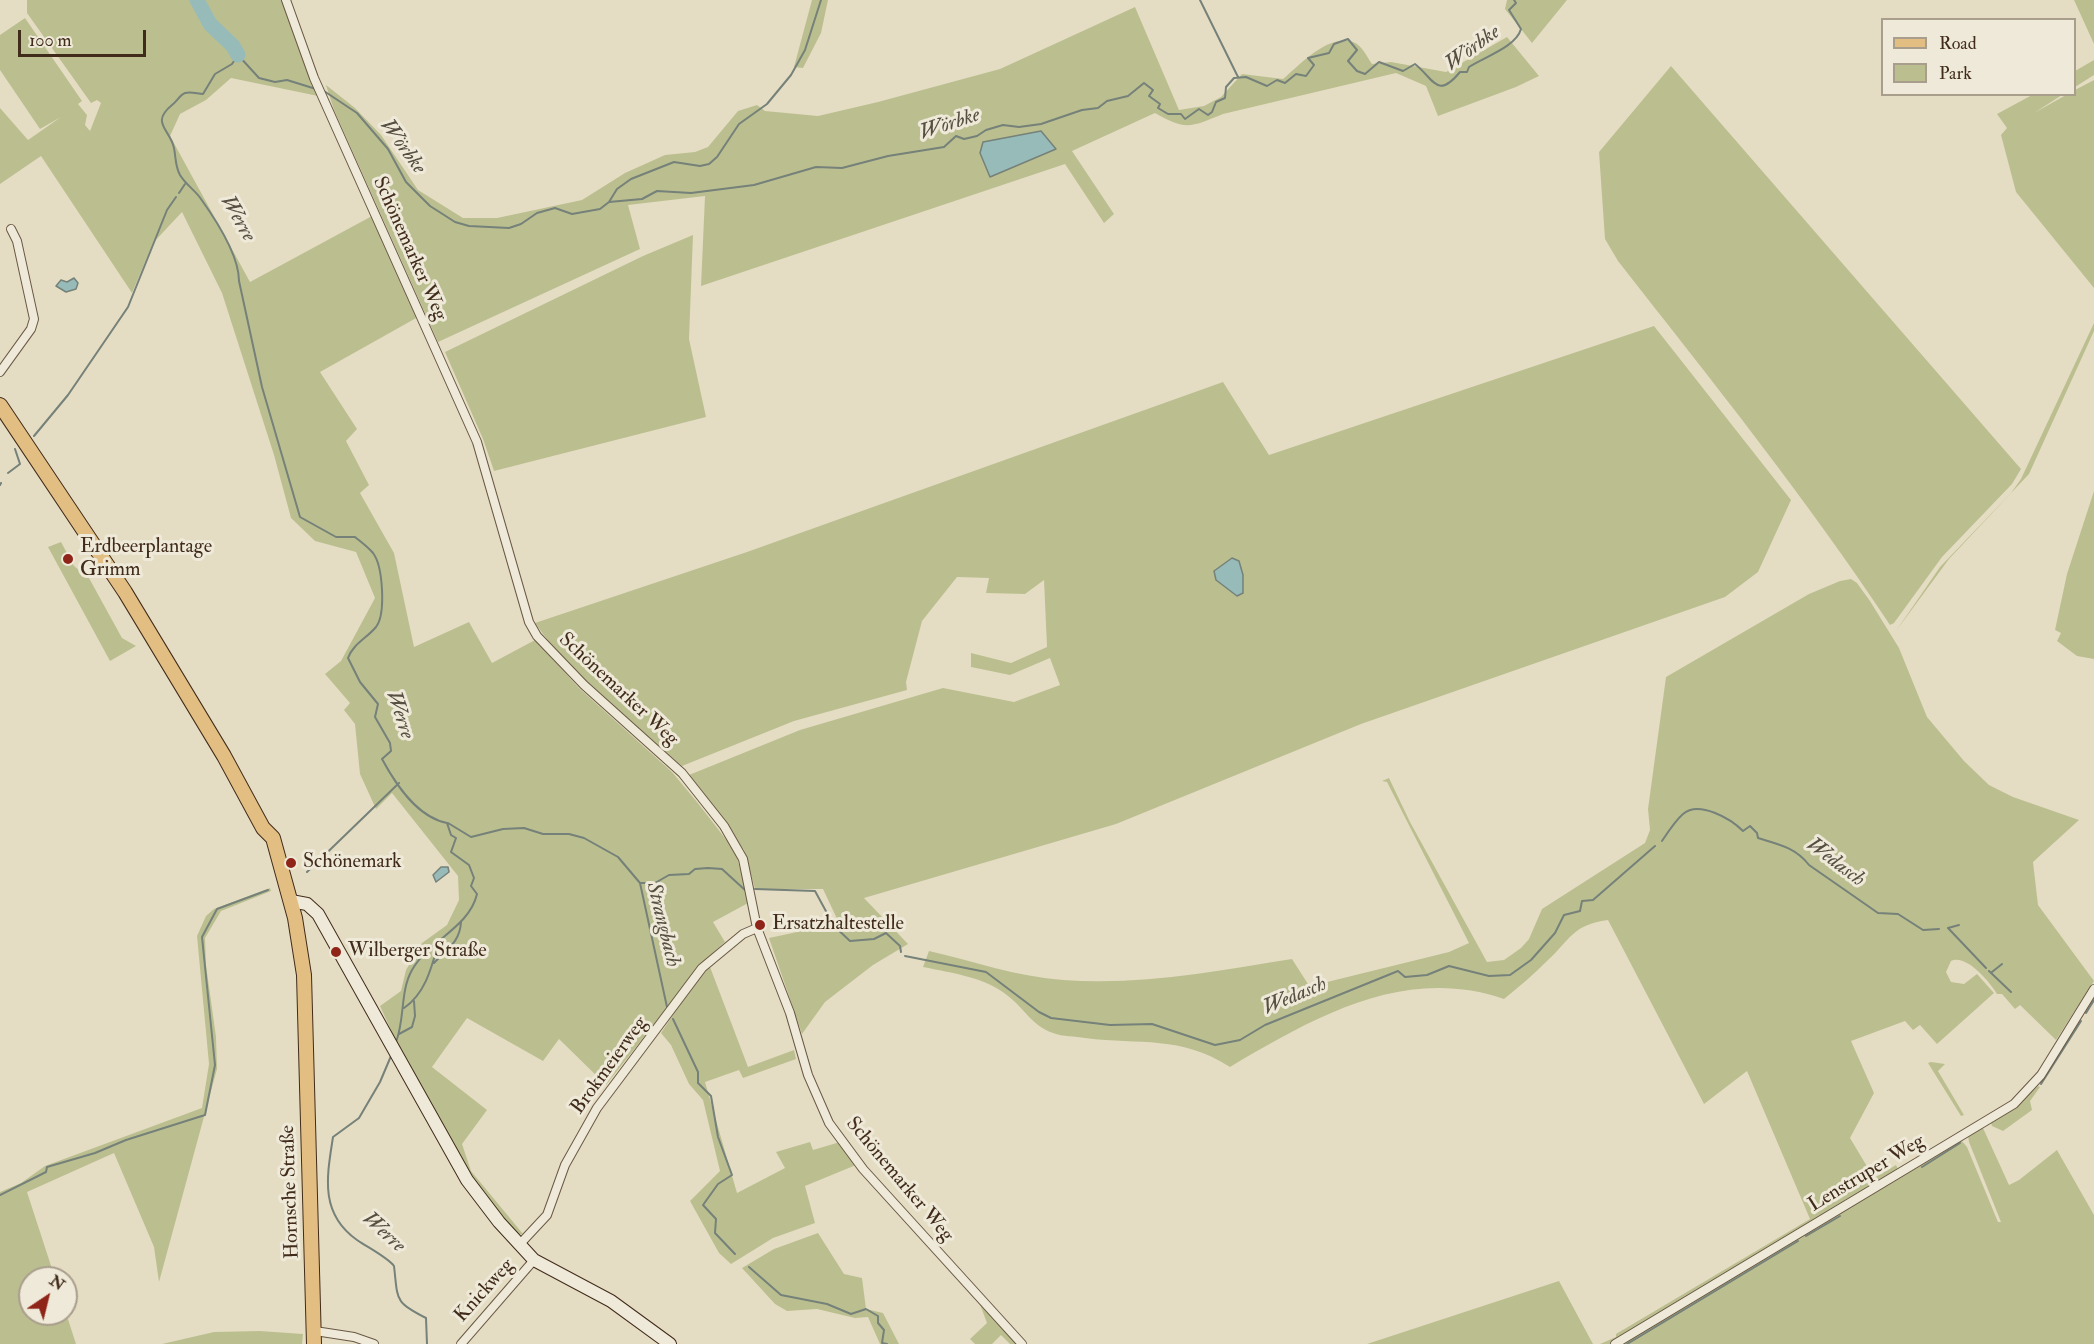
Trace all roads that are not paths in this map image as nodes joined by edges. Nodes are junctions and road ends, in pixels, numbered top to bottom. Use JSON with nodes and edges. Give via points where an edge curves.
{"nodes":[{"id":1,"x":286,"y":0,"type":"edge"},
{"id":2,"x":11,"y":229,"type":"dead end"},
{"id":3,"x":0,"y":372,"type":"edge"},
{"id":4,"x":0,"y":405,"type":"edge"},
{"id":5,"x":291,"y":901,"type":"junction"},
{"id":6,"x":757,"y":928,"type":"junction"},
{"id":7,"x":2094,"y":989,"type":"edge"},
{"id":8,"x":519,"y":1245,"type":"junction"},
{"id":9,"x":534,"y":1260,"type":"junction"},
{"id":10,"x":315,"y":1337,"type":"edge"},
{"id":11,"x":374,"y":1344,"type":"edge"},
{"id":12,"x":461,"y":1344,"type":"edge"},
{"id":13,"x":670,"y":1344,"type":"edge"},
{"id":14,"x":1022,"y":1344,"type":"edge"},
{"id":15,"x":1615,"y":1344,"type":"edge"}],
"edges":[{"from":1,"to":6,"type":"street","name":"Schönemarker Weg","via":[[317,85],[477,442],[529,622],[537,636],[584,684],[682,773],[724,826],[742,859]]},
{"from":2,"to":3,"type":"street","via":[[34,319]]},
{"from":4,"to":5,"type":"main road","via":[[104,561],[275,842]]},
{"from":5,"to":8,"type":"street","via":[[307,904],[318,914],[467,1180]]},
{"from":5,"to":10,"type":"main road","name":"Hornsche Straße","via":[[304,975]]},
{"from":6,"to":8,"type":"street","name":"Brokmeierweg","via":[[743,934],[702,968],[597,1108],[565,1165],[547,1215]]},
{"from":6,"to":14,"type":"street","name":"Schönemarker Weg","via":[[790,1013],[808,1075],[829,1123],[864,1169]]},
{"from":7,"to":15,"type":"street","name":"Lenstruper Weg","via":[[2041,1075],[2014,1104]]},
{"from":8,"to":9,"type":"street"},
{"from":9,"to":12,"type":"street","name":"Knickweg"},
{"from":9,"to":13,"type":"street","via":[[611,1301]]},
{"from":10,"to":11,"type":"street","via":[[354,1336]]}]}
